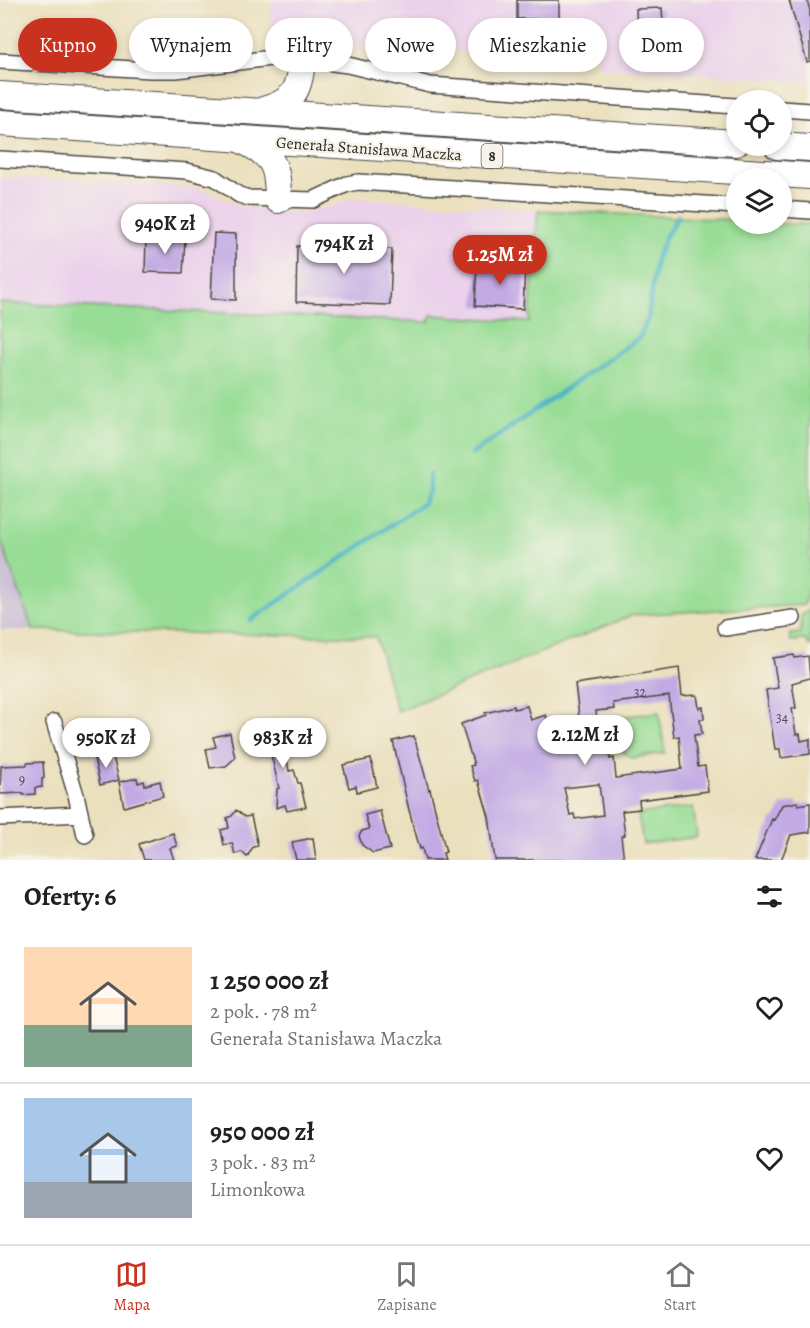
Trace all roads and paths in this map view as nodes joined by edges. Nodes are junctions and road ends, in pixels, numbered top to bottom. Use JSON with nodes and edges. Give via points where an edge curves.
{"nodes":[{"id":1,"x":265,"y":59,"type":"edge"},
{"id":2,"x":0,"y":61,"type":"edge"},
{"id":3,"x":353,"y":66,"type":"edge"},
{"id":4,"x":300,"y":72,"type":"edge"},
{"id":5,"x":301,"y":72,"type":"edge"},
{"id":6,"x":0,"y":95,"type":"edge"},
{"id":7,"x":726,"y":105,"type":"edge"},
{"id":8,"x":792,"y":110,"type":"edge"},
{"id":9,"x":810,"y":111,"type":"edge"},
{"id":10,"x":259,"y":112,"type":"junction"},
{"id":11,"x":330,"y":116,"type":"junction"},
{"id":12,"x":0,"y":123,"type":"edge"},
{"id":13,"x":241,"y":140,"type":"junction"},
{"id":14,"x":726,"y":142,"type":"edge"},
{"id":15,"x":315,"y":145,"type":"junction"},
{"id":16,"x":792,"y":147,"type":"edge"},
{"id":17,"x":810,"y":148,"type":"edge"},
{"id":18,"x":0,"y":159,"type":"edge"},
{"id":19,"x":278,"y":174,"type":"junction"},
{"id":20,"x":810,"y":177,"type":"edge"},
{"id":21,"x":278,"y":200,"type":"junction"},
{"id":22,"x":726,"y":205,"type":"edge"},
{"id":23,"x":792,"y":210,"type":"edge"},
{"id":24,"x":810,"y":211,"type":"edge"},
{"id":25,"x":794,"y":618,"type":"dead end"},
{"id":26,"x":725,"y":628,"type":"dead end"},
{"id":27,"x":54,"y":722,"type":"dead end"},
{"id":28,"x":80,"y":814,"type":"junction"},
{"id":29,"x":0,"y":818,"type":"edge"},
{"id":30,"x":85,"y":835,"type":"dead end"}],
"edges":[{"from":1,"to":2,"type":"street","via":[[176,70]]},
{"from":3,"to":7,"type":"street","via":[[430,86]]},
{"from":4,"to":10,"type":"highway","via":[[295,93]]},
{"from":5,"to":11,"type":"highway","via":[[305,94],[316,108]]},
{"from":6,"to":10,"type":"highway","name":"Generała Stanisława Maczka","number":"8"},
{"from":8,"to":9,"type":"street"},
{"from":10,"to":11,"type":"highway","name":"Generała Stanisława Maczka","number":"8"},
{"from":11,"to":14,"type":"highway","name":"Generała Stanisława Maczka","number":"8"},
{"from":12,"to":13,"type":"highway","name":"Generała Stanisława Maczka","number":"8"},
{"from":13,"to":15,"type":"highway","name":"Generała Stanisława Maczka","number":"8"},
{"from":13,"to":19,"type":"highway","via":[[267,155]]},
{"from":15,"to":19,"type":"highway","via":[[290,158]]},
{"from":15,"to":20,"type":"highway","name":"Generała Stanisława Maczka","number":"8"},
{"from":16,"to":17,"type":"highway"},
{"from":18,"to":21,"type":"street","via":[[188,171],[215,178],[239,195]]},
{"from":19,"to":21,"type":"highway"},
{"from":21,"to":22,"type":"street","via":[[313,200],[358,182]]},
{"from":23,"to":24,"type":"street"},
{"from":25,"to":26,"type":"street"},
{"from":27,"to":28,"type":"street"},
{"from":28,"to":29,"type":"street"},
{"from":28,"to":30,"type":"street"}]}
